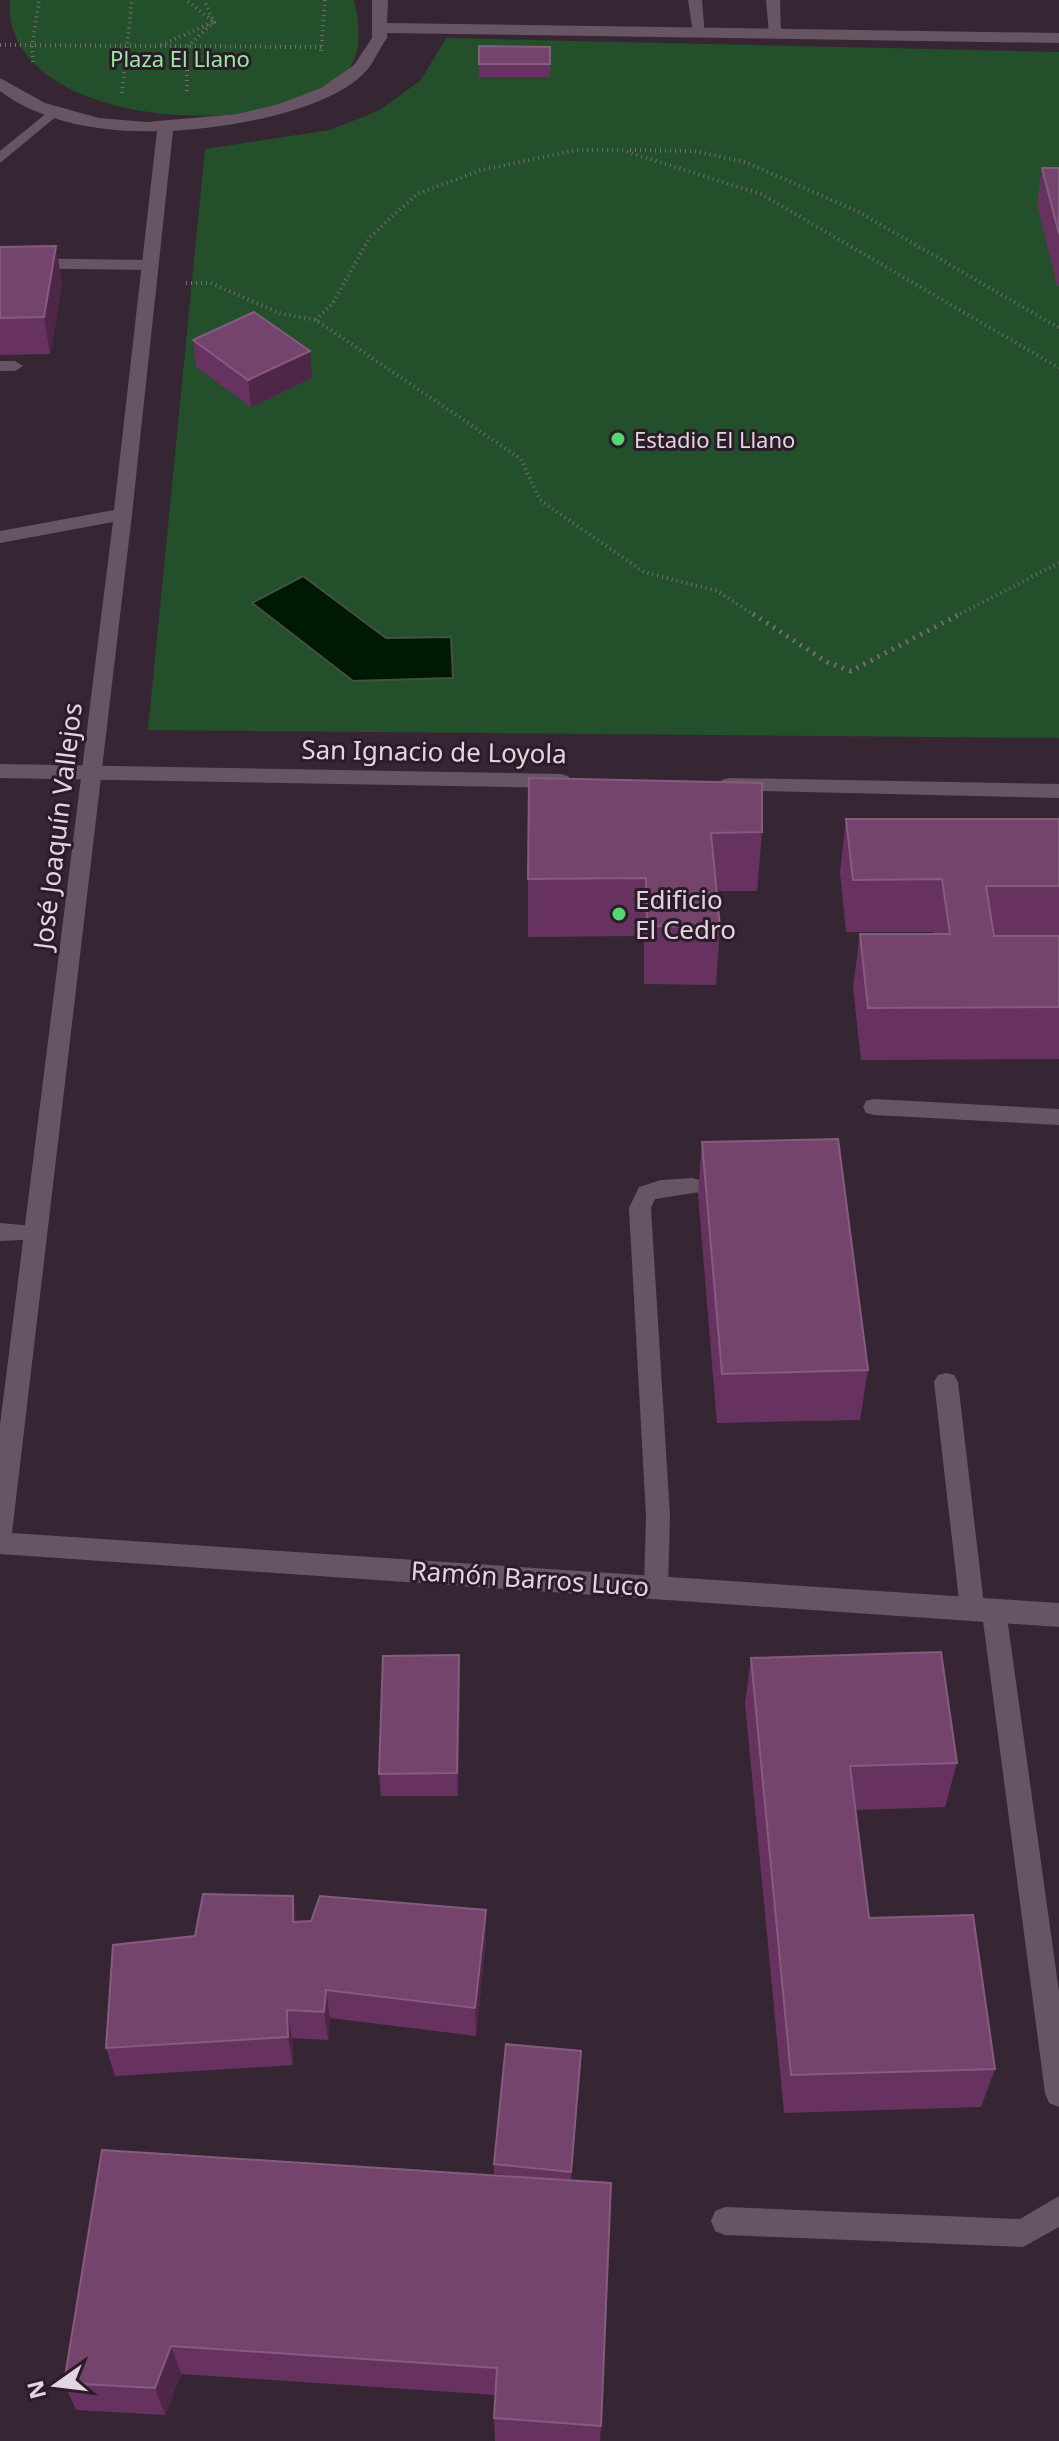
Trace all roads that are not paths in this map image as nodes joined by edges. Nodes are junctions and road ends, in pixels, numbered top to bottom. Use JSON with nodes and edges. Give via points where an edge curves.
{"nodes":[{"id":1,"x":380,"y":0,"type":"edge"},
{"id":2,"x":695,"y":0,"type":"edge"},
{"id":3,"x":773,"y":0,"type":"edge"},
{"id":4,"x":383,"y":28,"type":"junction"},
{"id":5,"x":700,"y":33,"type":"junction"},
{"id":6,"x":776,"y":34,"type":"junction"},
{"id":7,"x":1059,"y":38,"type":"edge"},
{"id":8,"x":0,"y":83,"type":"edge"},
{"id":9,"x":53,"y":112,"type":"junction"},
{"id":10,"x":165,"y":128,"type":"junction"},
{"id":11,"x":0,"y":159,"type":"edge"},
{"id":12,"x":0,"y":263,"type":"edge"},
{"id":13,"x":150,"y":274,"type":"junction"},
{"id":14,"x":123,"y":514,"type":"junction"},
{"id":15,"x":0,"y":537,"type":"edge"},
{"id":16,"x":0,"y":771,"type":"edge"},
{"id":17,"x":92,"y":773,"type":"junction"},
{"id":18,"x":583,"y":782,"type":"edge"},
{"id":19,"x":710,"y":784,"type":"edge"},
{"id":20,"x":1059,"y":791,"type":"edge"},
{"id":21,"x":874,"y":1107,"type":"dead end"},
{"id":22,"x":1059,"y":1117,"type":"edge"},
{"id":23,"x":692,"y":1186,"type":"dead end"},
{"id":24,"x":0,"y":1232,"type":"edge"},
{"id":25,"x":36,"y":1233,"type":"junction"},
{"id":26,"x":946,"y":1382,"type":"dead end"},
{"id":27,"x":0,"y":1530,"type":"edge"},
{"id":28,"x":0,"y":1543,"type":"edge"},
{"id":29,"x":656,"y":1587,"type":"junction"},
{"id":30,"x":983,"y":1610,"type":"junction"},
{"id":31,"x":1059,"y":1615,"type":"edge"},
{"id":32,"x":1059,"y":2093,"type":"edge"},
{"id":33,"x":1059,"y":2210,"type":"edge"},
{"id":34,"x":725,"y":2221,"type":"dead end"}],
"edges":[{"from":1,"to":4,"type":"street"},
{"from":2,"to":5,"type":"lane"},
{"from":3,"to":6,"type":"lane"},
{"from":4,"to":5,"type":"street"},
{"from":4,"to":10,"type":"street","via":[[373,50],[342,81],[292,106],[230,122]]},
{"from":5,"to":6,"type":"street"},
{"from":6,"to":7,"type":"street"},
{"from":8,"to":9,"type":"street"},
{"from":9,"to":10,"type":"street"},
{"from":9,"to":11,"type":"lane"},
{"from":10,"to":13,"type":"street","name":"José Joaquín Vallejos"},
{"from":12,"to":13,"type":"lane"},
{"from":13,"to":14,"type":"street","name":"José Joaquín Vallejos"},
{"from":14,"to":15,"type":"street"},
{"from":14,"to":17,"type":"street","name":"José Joaquín Vallejos"},
{"from":16,"to":17,"type":"street","name":"San Ignacio de Loyola"},
{"from":17,"to":18,"type":"street","name":"San Ignacio de Loyola"},
{"from":17,"to":25,"type":"street","name":"José Joaquín Vallejos"},
{"from":19,"to":20,"type":"street"},
{"from":21,"to":22,"type":"lane"},
{"from":23,"to":29,"type":"lane","via":[[647,1193],[640,1208],[658,1516]]},
{"from":24,"to":25,"type":"lane"},
{"from":25,"to":27,"type":"street","name":"José Joaquín Vallejos"},
{"from":26,"to":30,"type":"lane"},
{"from":28,"to":29,"type":"street","name":"Ramón Barros Luco"},
{"from":29,"to":30,"type":"street","name":"Ramón Barros Luco"},
{"from":30,"to":31,"type":"street","name":"Ramón Barros Luco"},
{"from":30,"to":32,"type":"lane"},
{"from":33,"to":34,"type":"lane","via":[[1023,2233]]}]}
